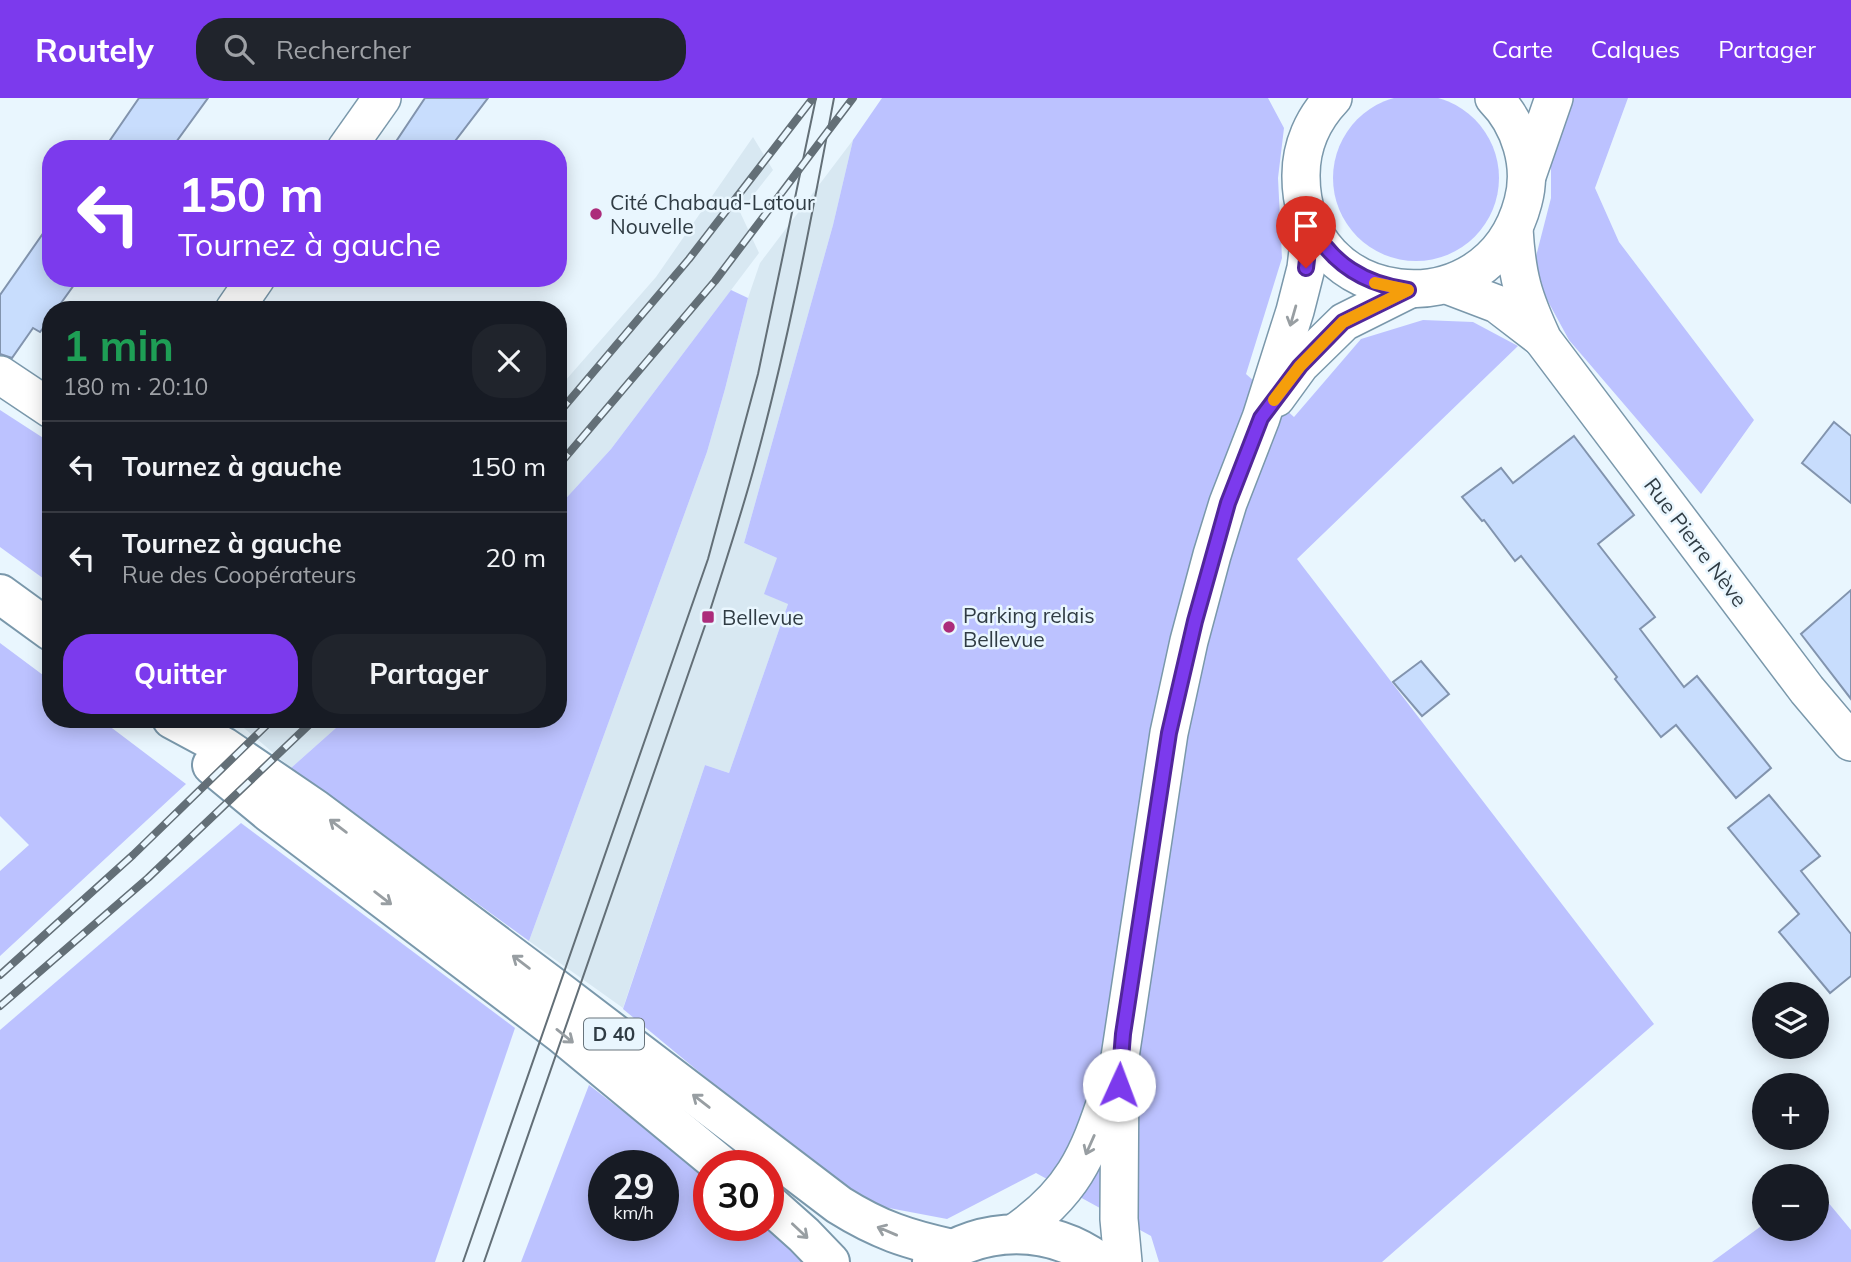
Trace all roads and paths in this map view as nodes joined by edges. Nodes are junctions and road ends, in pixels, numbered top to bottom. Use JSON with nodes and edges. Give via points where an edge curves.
{"nodes":[{"id":1,"x":382,"y":98,"type":"edge"},
{"id":2,"x":1494,"y":98,"type":"edge"},
{"id":3,"x":1555,"y":98,"type":"edge"},
{"id":4,"x":1318,"y":106,"type":"edge"},
{"id":5,"x":352,"y":140,"type":"edge"},
{"id":6,"x":1526,"y":180,"type":"junction"},
{"id":7,"x":1311,"y":225,"type":"junction"},
{"id":8,"x":1514,"y":229,"type":"junction"},
{"id":9,"x":1447,"y":285,"type":"junction"},
{"id":10,"x":1408,"y":290,"type":"junction"},
{"id":11,"x":1543,"y":340,"type":"junction"},
{"id":12,"x":0,"y":375,"type":"edge"},
{"id":13,"x":42,"y":403,"type":"edge"},
{"id":14,"x":1261,"y":418,"type":"junction"},
{"id":15,"x":0,"y":594,"type":"edge"},
{"id":16,"x":42,"y":624,"type":"edge"},
{"id":17,"x":178,"y":728,"type":"edge"},
{"id":18,"x":187,"y":728,"type":"edge"},
{"id":19,"x":1851,"y":742,"type":"edge"},
{"id":20,"x":1120,"y":1058,"type":"junction"},
{"id":21,"x":703,"y":1150,"type":"edge"},
{"id":22,"x":784,"y":1218,"type":"edge"},
{"id":23,"x":1013,"y":1234,"type":"junction"},
{"id":24,"x":942,"y":1255,"type":"edge"},
{"id":25,"x":830,"y":1262,"type":"edge"},
{"id":26,"x":1100,"y":1262,"type":"edge"},
{"id":27,"x":1123,"y":1262,"type":"edge"}],
"edges":[{"from":1,"to":5,"type":"street"},
{"from":2,"to":6,"type":"street","via":[[1517,131]]},
{"from":3,"to":6,"type":"street"},
{"from":4,"to":7,"type":"street","via":[[1301,166],[1302,196]]},
{"from":6,"to":8,"type":"street"},
{"from":7,"to":10,"type":"street","via":[[1327,250],[1350,271],[1377,284]]},
{"from":7,"to":14,"type":"street","one_way":true,"via":[[1306,268]]},
{"from":8,"to":9,"type":"street","via":[[1486,264]]},
{"from":8,"to":11,"type":"street","name":"Rue Pierre Nève","via":[[1522,289]]},
{"from":9,"to":10,"type":"street"},
{"from":9,"to":11,"type":"street","name":"Rue Pierre Nève","via":[[1507,310]]},
{"from":10,"to":14,"type":"street","via":[[1358,313],[1329,334]]},
{"from":11,"to":19,"type":"street","name":"Rue Pierre Nève"},
{"from":12,"to":13,"type":"street"},
{"from":14,"to":20,"type":"street","via":[[1220,529],[1181,678]]},
{"from":15,"to":16,"type":"main road"},
{"from":17,"to":21,"type":"main road","number":"D 40","one_way":true,"via":[[250,797],[562,1034]]},
{"from":24,"to":18,"type":"main road","number":"D 40","one_way":true,"via":[[882,1230],[817,1190],[315,809],[224,747]]},
{"from":20,"to":23,"type":"street","one_way":true,"via":[[1091,1145],[1071,1181],[1046,1209]]},
{"from":20,"to":27,"type":"street","via":[[1119,1230]]},
{"from":22,"to":25,"type":"main road","one_way":true},
{"from":23,"to":24,"type":"main road","via":[[982,1238]]},
{"from":23,"to":26,"type":"main road","via":[[1058,1240]]}]}
